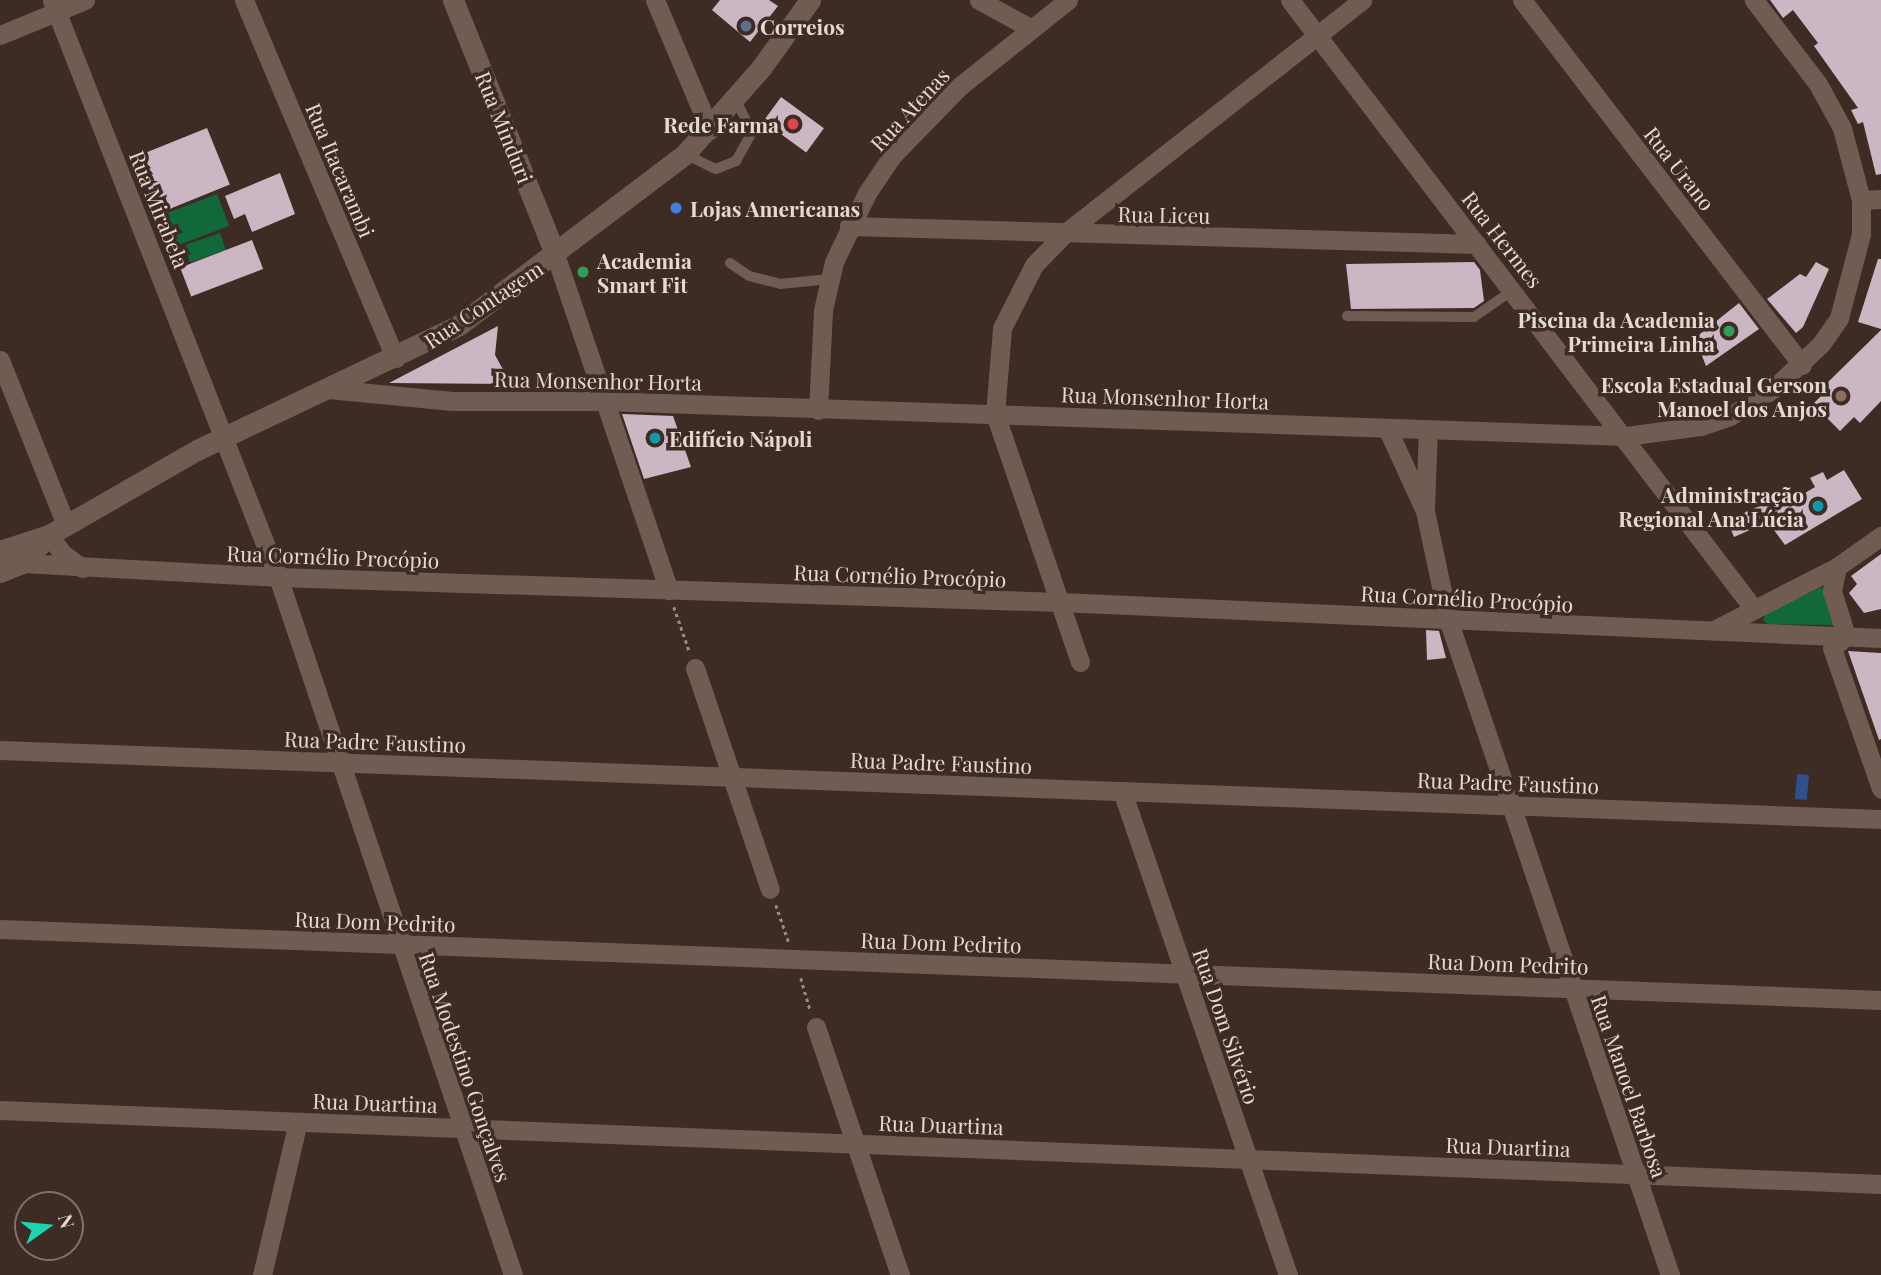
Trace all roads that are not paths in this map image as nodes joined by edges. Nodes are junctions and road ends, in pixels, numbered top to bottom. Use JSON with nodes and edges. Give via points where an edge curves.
{"nodes":[{"id":1,"x":85,"y":0,"type":"edge"},
{"id":2,"x":244,"y":0,"type":"edge"},
{"id":3,"x":453,"y":0,"type":"edge"},
{"id":4,"x":655,"y":0,"type":"edge"},
{"id":5,"x":810,"y":0,"type":"edge"},
{"id":6,"x":979,"y":0,"type":"edge"},
{"id":7,"x":1068,"y":0,"type":"edge"},
{"id":8,"x":1290,"y":0,"type":"edge"},
{"id":9,"x":1362,"y":0,"type":"edge"},
{"id":10,"x":1522,"y":0,"type":"edge"},
{"id":11,"x":1754,"y":0,"type":"edge"},
{"id":12,"x":54,"y":6,"type":"edge"},
{"id":13,"x":1030,"y":28,"type":"junction"},
{"id":14,"x":0,"y":35,"type":"edge"},
{"id":15,"x":1318,"y":36,"type":"junction"},
{"id":16,"x":735,"y":99,"type":"junction"},
{"id":17,"x":709,"y":130,"type":"junction"},
{"id":18,"x":685,"y":154,"type":"junction"},
{"id":19,"x":1881,"y":199,"type":"edge"},
{"id":20,"x":1861,"y":200,"type":"junction"},
{"id":21,"x":849,"y":226,"type":"junction"},
{"id":22,"x":1064,"y":234,"type":"junction"},
{"id":23,"x":1477,"y":244,"type":"junction"},
{"id":24,"x":555,"y":254,"type":"junction"},
{"id":25,"x":730,"y":263,"type":"dead end"},
{"id":26,"x":830,"y":279,"type":"junction"},
{"id":27,"x":1514,"y":290,"type":"junction"},
{"id":28,"x":1346,"y":316,"type":"dead end"},
{"id":29,"x":395,"y":358,"type":"junction"},
{"id":30,"x":0,"y":360,"type":"edge"},
{"id":31,"x":1802,"y":365,"type":"junction"},
{"id":32,"x":328,"y":388,"type":"junction"},
{"id":33,"x":605,"y":401,"type":"junction"},
{"id":34,"x":818,"y":410,"type":"junction"},
{"id":35,"x":995,"y":414,"type":"junction"},
{"id":36,"x":1387,"y":428,"type":"junction"},
{"id":37,"x":1428,"y":430,"type":"junction"},
{"id":38,"x":226,"y":436,"type":"junction"},
{"id":39,"x":1626,"y":436,"type":"junction"},
{"id":40,"x":1425,"y":511,"type":"junction"},
{"id":41,"x":58,"y":530,"type":"junction"},
{"id":42,"x":1881,"y":536,"type":"edge"},
{"id":43,"x":0,"y":551,"type":"edge"},
{"id":44,"x":22,"y":563,"type":"junction"},
{"id":45,"x":1837,"y":567,"type":"junction"},
{"id":46,"x":83,"y":568,"type":"junction"},
{"id":47,"x":0,"y":572,"type":"edge"},
{"id":48,"x":278,"y":578,"type":"junction"},
{"id":49,"x":669,"y":590,"type":"junction"},
{"id":50,"x":1060,"y":602,"type":"junction"},
{"id":51,"x":1753,"y":608,"type":"junction"},
{"id":52,"x":1448,"y":619,"type":"junction"},
{"id":53,"x":1715,"y":629,"type":"junction"},
{"id":54,"x":1846,"y":636,"type":"junction"},
{"id":55,"x":1881,"y":638,"type":"edge"},
{"id":56,"x":1080,"y":662,"type":"dead end"},
{"id":57,"x":695,"y":668,"type":"road end"},
{"id":58,"x":0,"y":750,"type":"edge"},
{"id":59,"x":339,"y":763,"type":"junction"},
{"id":60,"x":729,"y":777,"type":"junction"},
{"id":61,"x":1881,"y":789,"type":"edge"},
{"id":62,"x":1122,"y":791,"type":"junction"},
{"id":63,"x":1508,"y":805,"type":"junction"},
{"id":64,"x":1881,"y":819,"type":"edge"},
{"id":65,"x":770,"y":889,"type":"dead end"},
{"id":66,"x":0,"y":929,"type":"edge"},
{"id":67,"x":400,"y":944,"type":"junction"},
{"id":68,"x":1185,"y":974,"type":"junction"},
{"id":69,"x":1572,"y":989,"type":"junction"},
{"id":70,"x":1881,"y":1000,"type":"edge"},
{"id":71,"x":816,"y":1027,"type":"dead end"},
{"id":72,"x":0,"y":1110,"type":"edge"},
{"id":73,"x":298,"y":1122,"type":"junction"},
{"id":74,"x":462,"y":1128,"type":"junction"},
{"id":75,"x":855,"y":1144,"type":"junction"},
{"id":76,"x":1248,"y":1159,"type":"junction"},
{"id":77,"x":1636,"y":1174,"type":"junction"},
{"id":78,"x":1881,"y":1184,"type":"edge"},
{"id":79,"x":262,"y":1275,"type":"edge"},
{"id":80,"x":513,"y":1275,"type":"edge"},
{"id":81,"x":900,"y":1275,"type":"edge"},
{"id":82,"x":1288,"y":1275,"type":"edge"},
{"id":83,"x":1670,"y":1275,"type":"edge"}],
"edges":[{"from":1,"to":12,"type":"street"},
{"from":2,"to":29,"type":"street","name":"Rua Itacarambi"},
{"from":3,"to":24,"type":"street","name":"Rua Minduri"},
{"from":4,"to":17,"type":"street"},
{"from":5,"to":16,"type":"street","name":"Rua Contagem"},
{"from":6,"to":13,"type":"street"},
{"from":7,"to":13,"type":"street","name":"Rua Atenas"},
{"from":8,"to":15,"type":"street","name":"Rua Hermes"},
{"from":9,"to":15,"type":"street"},
{"from":10,"to":31,"type":"street","name":"Rua Urano"},
{"from":11,"to":20,"type":"street","name":"Rua Monsenhor Horta","via":[[1818,84],[1842,128]]},
{"from":12,"to":14,"type":"street"},
{"from":12,"to":38,"type":"street","name":"Rua Mirabela"},
{"from":13,"to":21,"type":"street","name":"Rua Atenas","via":[[960,86],[892,156]]},
{"from":15,"to":22,"type":"street"},
{"from":15,"to":23,"type":"street","name":"Rua Hermes"},
{"from":16,"to":17,"type":"street","name":"Rua Contagem"},
{"from":16,"to":18,"type":"lane","via":[[752,132],[736,161],[716,169]]},
{"from":17,"to":18,"type":"street","name":"Rua Contagem"},
{"from":18,"to":24,"type":"street","name":"Rua Contagem"},
{"from":19,"to":20,"type":"street"},
{"from":20,"to":31,"type":"street","name":"Rua Monsenhor Horta","via":[[1855,269],[1839,317]]},
{"from":21,"to":22,"type":"street","name":"Rua Liceu"},
{"from":21,"to":26,"type":"street","name":"Rua Atenas"},
{"from":22,"to":23,"type":"street","name":"Rua Liceu"},
{"from":22,"to":35,"type":"street","via":[[1034,265],[1002,328]]},
{"from":23,"to":27,"type":"street","name":"Rua Hermes"},
{"from":24,"to":29,"type":"street","name":"Rua Contagem","via":[[459,325]]},
{"from":24,"to":33,"type":"street"},
{"from":25,"to":26,"type":"lane","via":[[749,276],[780,284]]},
{"from":26,"to":34,"type":"street","name":"Rua Atenas","via":[[823,310]]},
{"from":27,"to":28,"type":"lane","via":[[1474,317]]},
{"from":27,"to":39,"type":"street","name":"Rua Hermes"},
{"from":29,"to":32,"type":"street","name":"Rua Contagem"},
{"from":30,"to":41,"type":"street"},
{"from":31,"to":39,"type":"street","name":"Rua Monsenhor Horta","via":[[1730,416],[1701,426]]},
{"from":32,"to":33,"type":"street","name":"Rua Monsenhor Horta","via":[[452,401]]},
{"from":32,"to":38,"type":"street","name":"Rua Contagem"},
{"from":33,"to":34,"type":"street","name":"Rua Monsenhor Horta"},
{"from":33,"to":49,"type":"street"},
{"from":34,"to":35,"type":"street","name":"Rua Monsenhor Horta"},
{"from":35,"to":36,"type":"street","name":"Rua Monsenhor Horta"},
{"from":35,"to":50,"type":"street"},
{"from":36,"to":37,"type":"street","name":"Rua Monsenhor Horta"},
{"from":36,"to":40,"type":"street","name":"Rua Manoel Barbosa"},
{"from":37,"to":39,"type":"street","name":"Rua Monsenhor Horta"},
{"from":37,"to":40,"type":"street","name":"Rua Manoel Barbosa"},
{"from":38,"to":41,"type":"street","name":"Rua Contagem"},
{"from":38,"to":48,"type":"street","name":"Rua Modestino Gonçalves"},
{"from":39,"to":51,"type":"street","name":"Rua Hermes"},
{"from":40,"to":52,"type":"street","name":"Rua Manoel Barbosa"},
{"from":41,"to":43,"type":"street","name":"Rua Contagem"},
{"from":41,"to":44,"type":"street","name":"Rua Contagem"},
{"from":41,"to":46,"type":"street","via":[[63,554]]},
{"from":42,"to":45,"type":"street"},
{"from":44,"to":46,"type":"street","name":"Rua Cornélio Procópio"},
{"from":44,"to":47,"type":"street","name":"Rua Contagem"},
{"from":45,"to":51,"type":"street"},
{"from":45,"to":54,"type":"street","via":[[1832,591]]},
{"from":46,"to":48,"type":"street","name":"Rua Cornélio Procópio"},
{"from":48,"to":49,"type":"street","name":"Rua Cornélio Procópio"},
{"from":48,"to":59,"type":"street","name":"Rua Modestino Gonçalves"},
{"from":49,"to":50,"type":"street","name":"Rua Cornélio Procópio"},
{"from":50,"to":52,"type":"street","name":"Rua Cornélio Procópio"},
{"from":50,"to":56,"type":"street"},
{"from":51,"to":53,"type":"street"},
{"from":52,"to":53,"type":"street","name":"Rua Cornélio Procópio","via":[[1593,628]]},
{"from":52,"to":63,"type":"street","name":"Rua Manoel Barbosa"},
{"from":53,"to":54,"type":"street","name":"Rua Cornélio Procópio"},
{"from":54,"to":55,"type":"street","name":"Rua Cornélio Procópio"},
{"from":54,"to":61,"type":"street","via":[[1832,648]]},
{"from":57,"to":60,"type":"street"},
{"from":58,"to":59,"type":"street","name":"Rua Padre Faustino"},
{"from":59,"to":60,"type":"street","name":"Rua Padre Faustino"},
{"from":59,"to":67,"type":"street","name":"Rua Modestino Gonçalves"},
{"from":60,"to":62,"type":"street","name":"Rua Padre Faustino"},
{"from":60,"to":65,"type":"street"},
{"from":62,"to":63,"type":"street","name":"Rua Padre Faustino"},
{"from":62,"to":68,"type":"street","name":"Rua Dom Silvério"},
{"from":63,"to":64,"type":"street","name":"Rua Padre Faustino"},
{"from":63,"to":69,"type":"street","name":"Rua Manoel Barbosa"},
{"from":66,"to":67,"type":"street","name":"Rua Dom Pedrito"},
{"from":67,"to":68,"type":"street","name":"Rua Dom Pedrito"},
{"from":67,"to":74,"type":"street","name":"Rua Modestino Gonçalves"},
{"from":68,"to":69,"type":"street","name":"Rua Dom Pedrito"},
{"from":68,"to":76,"type":"street","name":"Rua Dom Silvério"},
{"from":69,"to":70,"type":"street","name":"Rua Dom Pedrito"},
{"from":69,"to":77,"type":"street","name":"Rua Manoel Barbosa"},
{"from":71,"to":75,"type":"street"},
{"from":72,"to":73,"type":"street","name":"Rua Duartina"},
{"from":73,"to":74,"type":"street","name":"Rua Duartina"},
{"from":73,"to":79,"type":"street"},
{"from":74,"to":75,"type":"street","name":"Rua Duartina"},
{"from":74,"to":80,"type":"street","name":"Rua Modestino Gonçalves"},
{"from":75,"to":76,"type":"street","name":"Rua Duartina"},
{"from":75,"to":81,"type":"street"},
{"from":76,"to":77,"type":"street","name":"Rua Duartina"},
{"from":76,"to":82,"type":"street","name":"Rua Dom Silvério"},
{"from":77,"to":78,"type":"street","name":"Rua Duartina"},
{"from":77,"to":83,"type":"street","name":"Rua Manoel Barbosa"}]}
